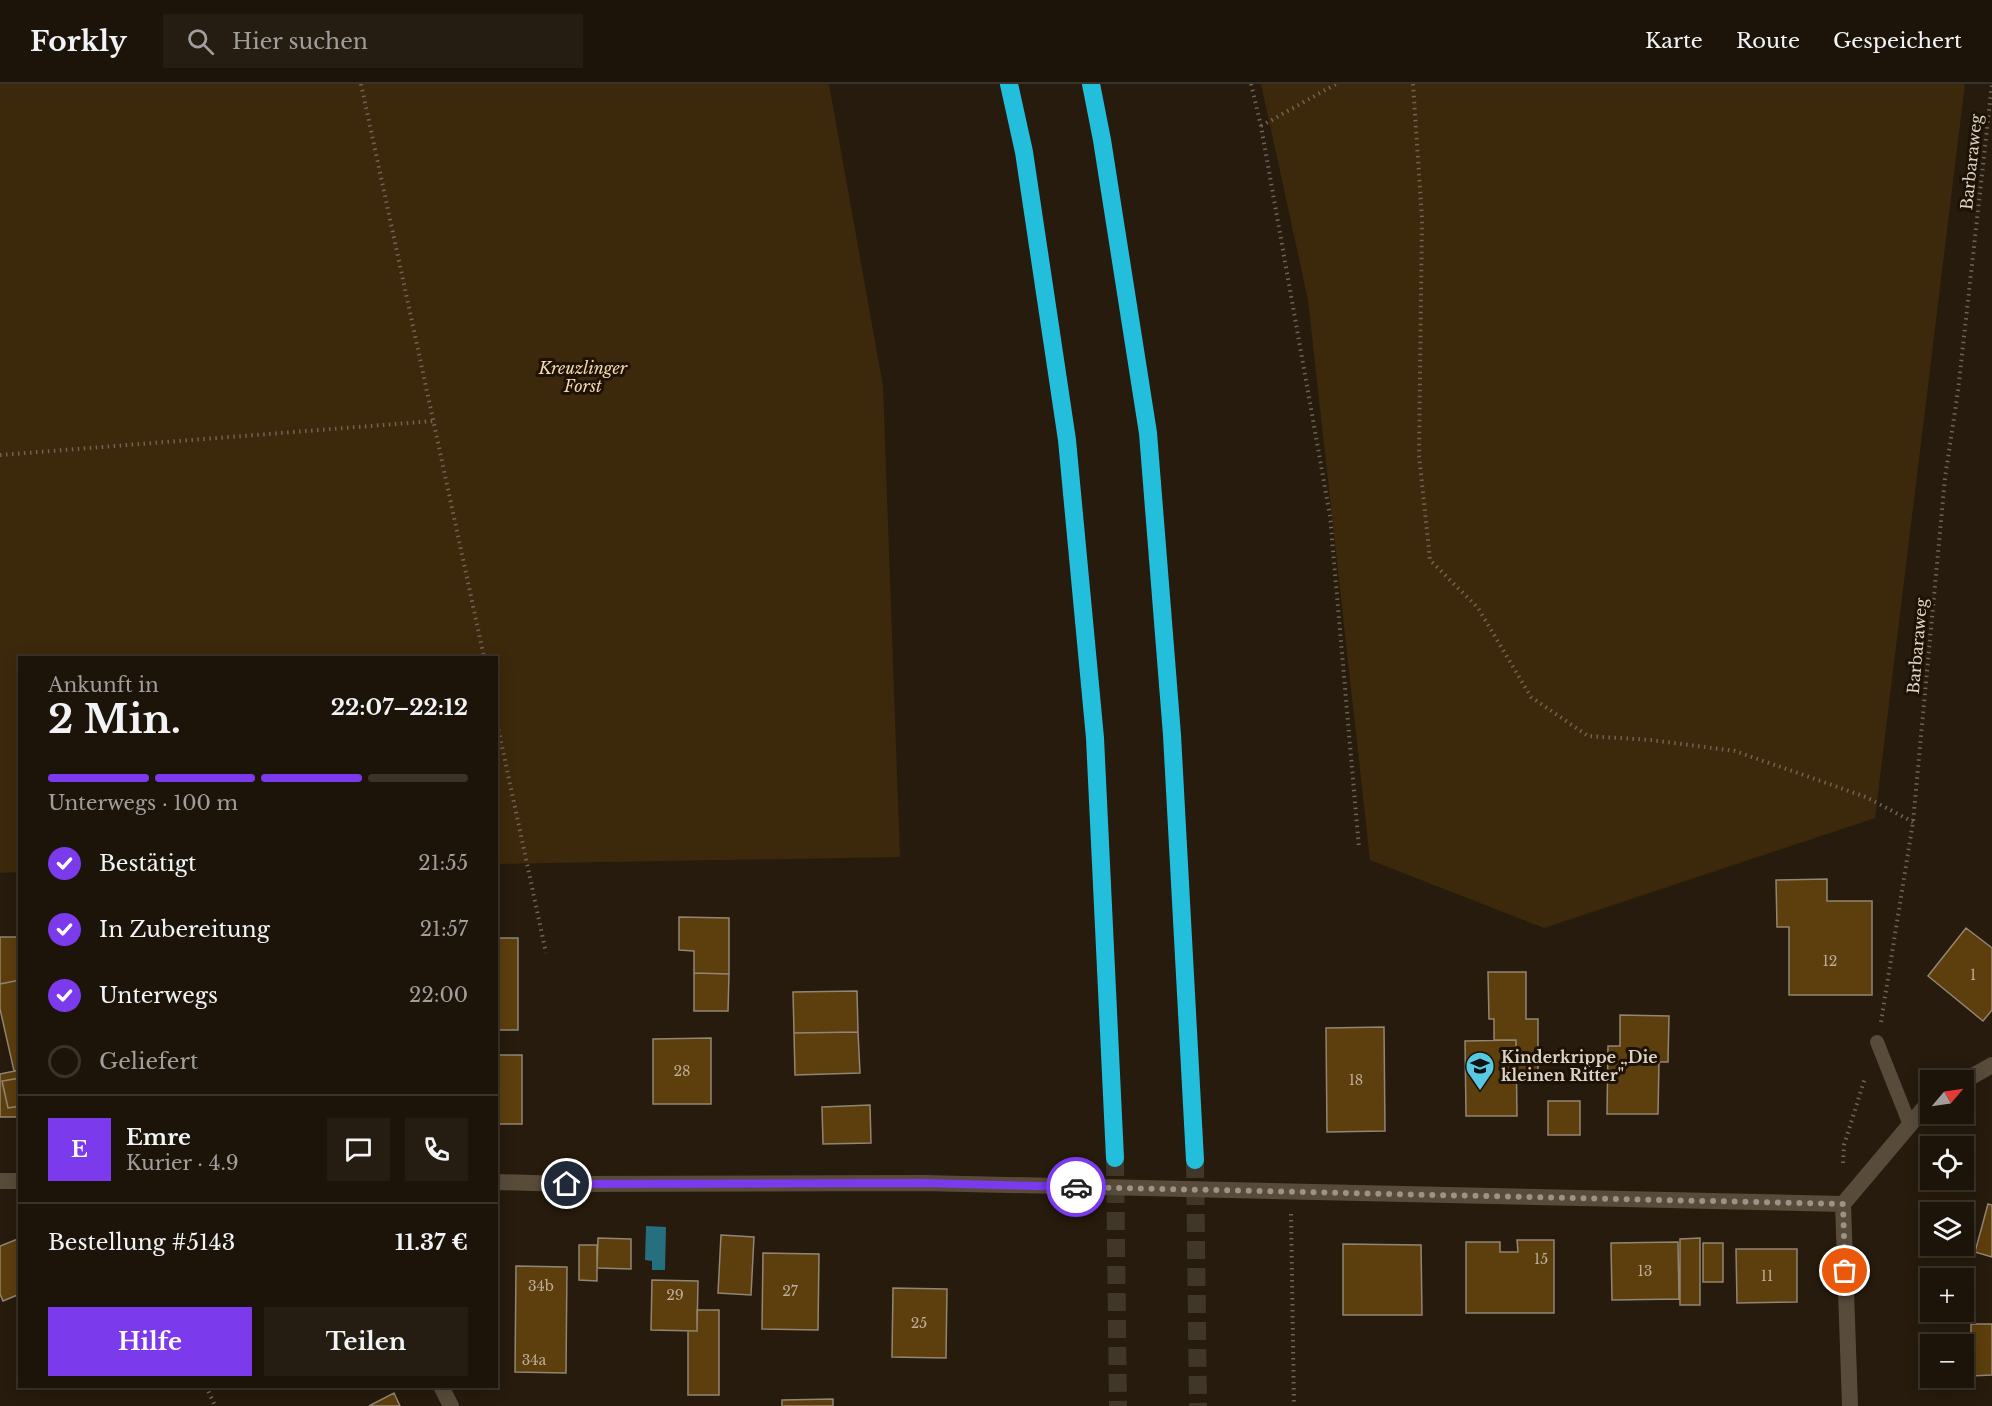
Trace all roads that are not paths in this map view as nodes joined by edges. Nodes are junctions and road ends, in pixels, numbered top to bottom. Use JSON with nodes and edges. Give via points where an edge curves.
{"nodes":[{"id":1,"x":1009,"y":84,"type":"edge"},
{"id":2,"x":1091,"y":84,"type":"edge"},
{"id":3,"x":1877,"y":1042,"type":"road end"},
{"id":4,"x":1992,"y":1065,"type":"edge"},
{"id":5,"x":1974,"y":1075,"type":"edge"},
{"id":6,"x":1920,"y":1113,"type":"edge"},
{"id":7,"x":1910,"y":1125,"type":"junction"},
{"id":8,"x":1114,"y":1158,"type":"tunnel mouth"},
{"id":9,"x":1195,"y":1160,"type":"tunnel mouth"},
{"id":10,"x":0,"y":1181,"type":"edge"},
{"id":11,"x":18,"y":1181,"type":"edge"},
{"id":12,"x":498,"y":1182,"type":"edge"},
{"id":13,"x":1843,"y":1204,"type":"junction"},
{"id":14,"x":442,"y":1388,"type":"edge"},
{"id":15,"x":451,"y":1406,"type":"edge"},
{"id":16,"x":1850,"y":1406,"type":"edge"}],
"edges":[{"from":1,"to":8,"type":"highway","via":[[1024,152],[1068,452],[1095,738]]},
{"from":2,"to":9,"type":"highway","via":[[1148,433],[1172,735]]},
{"from":3,"to":7,"type":"lane"},
{"from":4,"to":5,"type":"street"},
{"from":6,"to":7,"type":"street"},
{"from":7,"to":13,"type":"street"},
{"from":10,"to":11,"type":"street"},
{"from":12,"to":13,"type":"street","via":[[923,1183]]},
{"from":13,"to":16,"type":"street"},
{"from":14,"to":15,"type":"street"}]}
